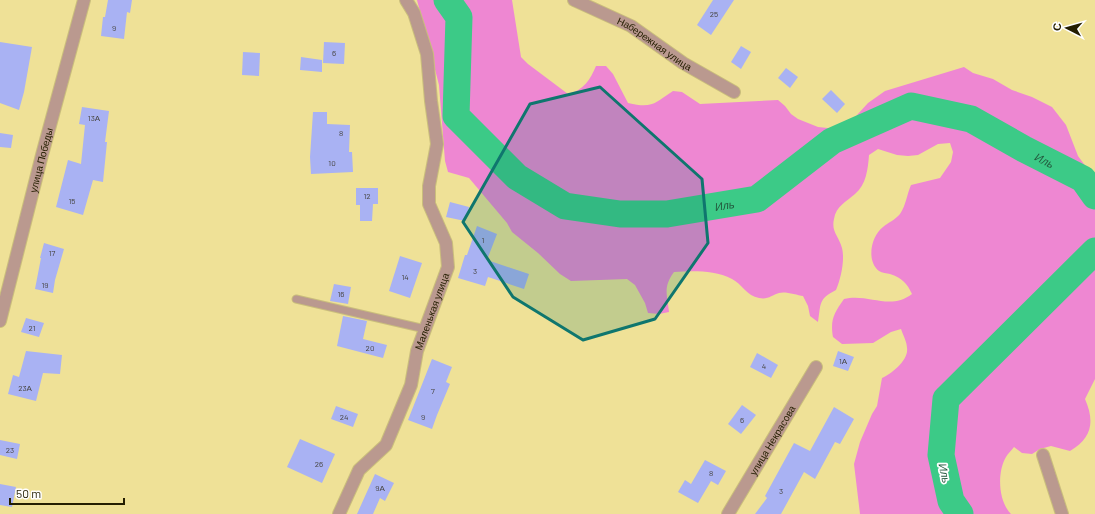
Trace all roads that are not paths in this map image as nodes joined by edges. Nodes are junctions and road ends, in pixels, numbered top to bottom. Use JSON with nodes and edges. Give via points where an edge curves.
{"nodes":[{"id":1,"x":84,"y":0,"type":"edge"},
{"id":2,"x":406,"y":0,"type":"edge"},
{"id":3,"x":574,"y":0,"type":"edge"},
{"id":4,"x":734,"y":92,"type":"dead end"},
{"id":5,"x":296,"y":299,"type":"dead end"},
{"id":6,"x":0,"y":321,"type":"edge"},
{"id":7,"x":425,"y":329,"type":"junction"},
{"id":8,"x":816,"y":367,"type":"dead end"},
{"id":9,"x":1042,"y":455,"type":"dead end"},
{"id":10,"x":339,"y":514,"type":"edge"},
{"id":11,"x":728,"y":514,"type":"edge"},
{"id":12,"x":1062,"y":514,"type":"edge"}],
"edges":[{"from":1,"to":6,"type":"street","name":"улица Победы"},
{"from":2,"to":7,"type":"street","name":"Маленькая улица","via":[[414,13],[427,54],[437,144],[429,186],[429,204],[446,242],[448,267]]},
{"from":3,"to":4,"type":"street","name":"Набережная улица","via":[[631,26],[683,63]]},
{"from":5,"to":7,"type":"lane"},
{"from":7,"to":10,"type":"street","name":"Маленькая улица","via":[[417,351],[411,385],[386,444],[359,470]]},
{"from":8,"to":11,"type":"street","name":"улица Некрасова"},
{"from":9,"to":12,"type":"street"}]}
